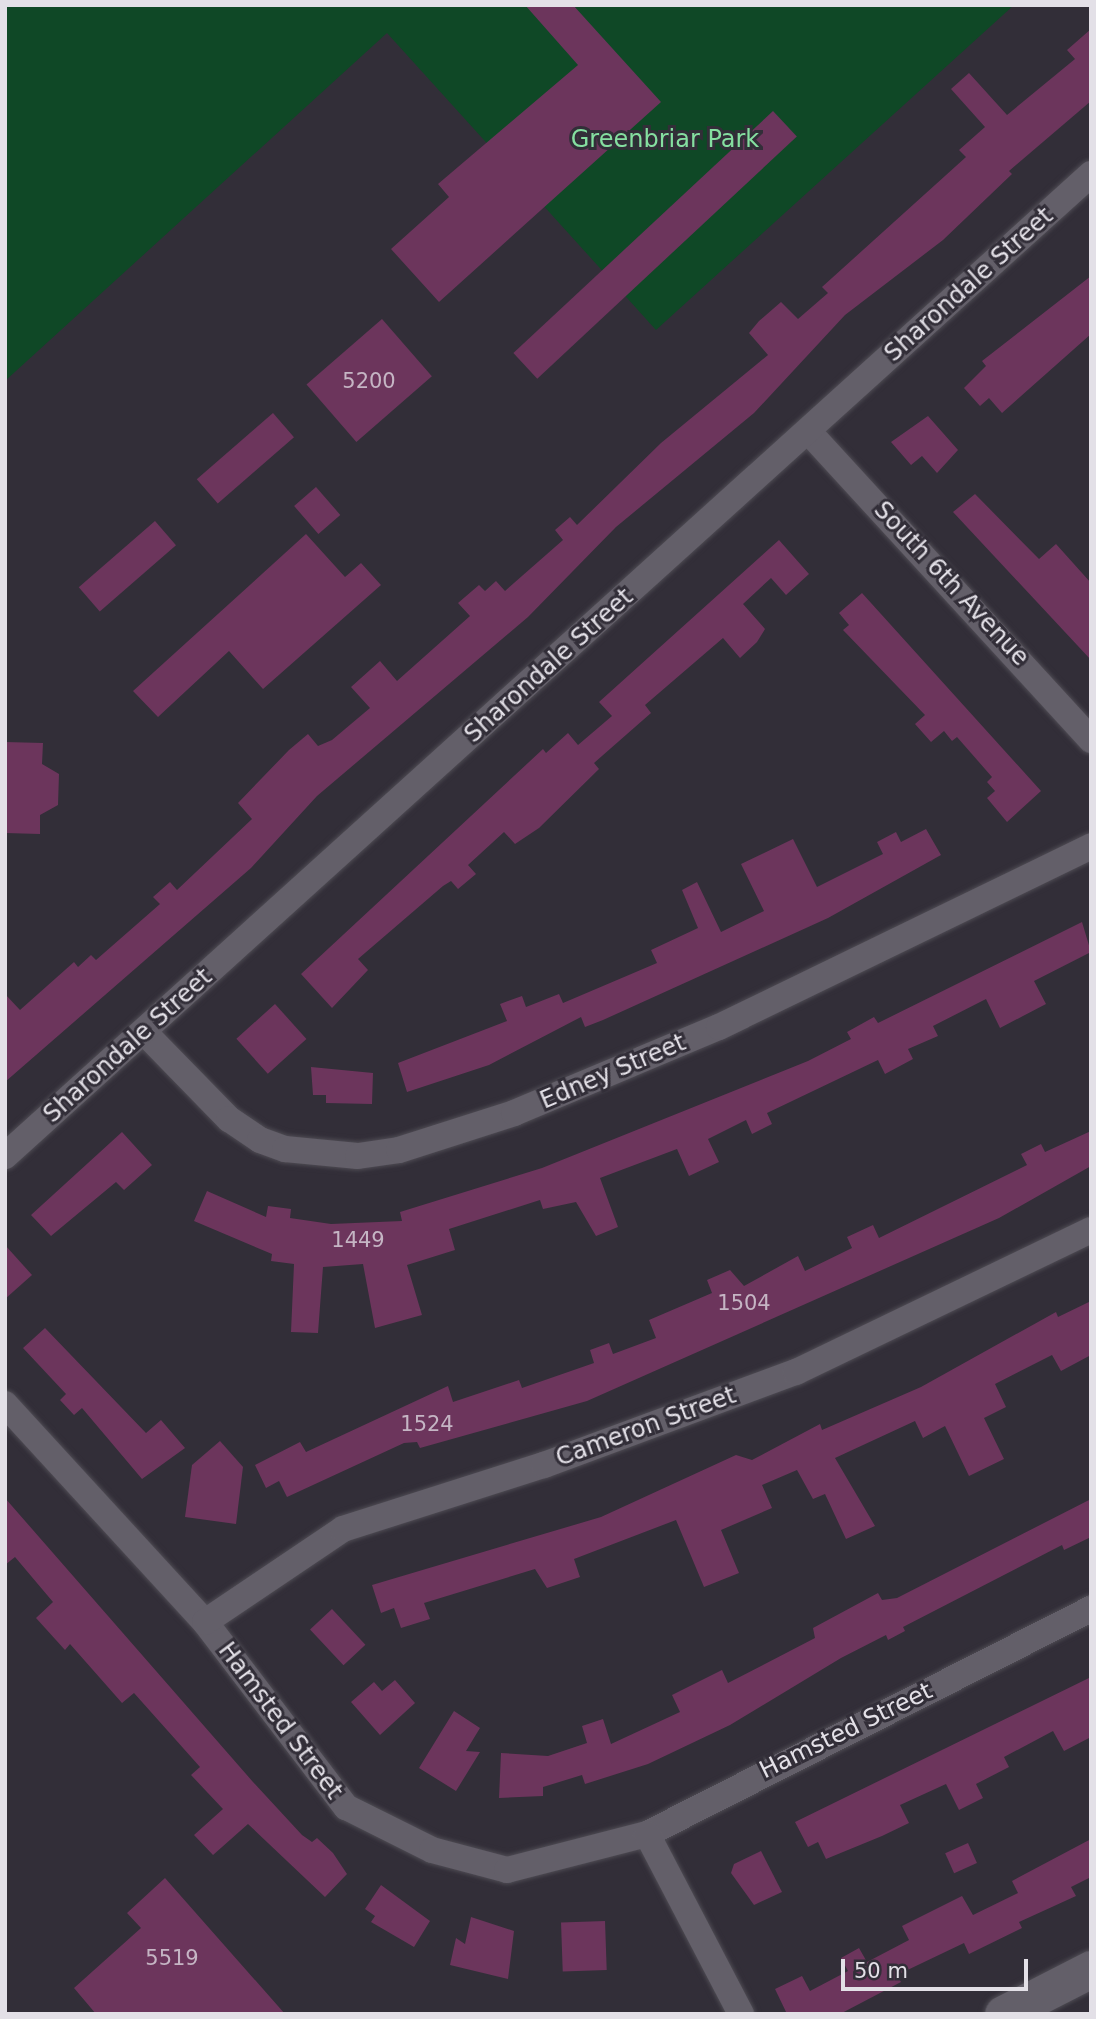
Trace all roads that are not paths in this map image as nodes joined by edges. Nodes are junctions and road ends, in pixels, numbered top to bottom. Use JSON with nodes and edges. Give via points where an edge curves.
{"nodes":[{"id":1,"x":1091,"y":174,"type":"edge"},
{"id":2,"x":808,"y":431,"type":"junction"},
{"id":3,"x":1091,"y":740,"type":"edge"},
{"id":4,"x":1091,"y":846,"type":"edge"},
{"id":5,"x":144,"y":1032,"type":"junction"},
{"id":6,"x":5,"y":1156,"type":"edge"},
{"id":7,"x":1091,"y":1230,"type":"edge"},
{"id":8,"x":5,"y":1404,"type":"edge"},
{"id":9,"x":1091,"y":1609,"type":"edge"},
{"id":10,"x":205,"y":1622,"type":"junction"},
{"id":11,"x":648,"y":1834,"type":"junction"},
{"id":12,"x":1091,"y":1969,"type":"edge"},
{"id":13,"x":741,"y":2014,"type":"edge"},
{"id":14,"x":1003,"y":2014,"type":"edge"}],
"edges":[{"from":1,"to":2,"type":"street","name":"Sharondale Street"},
{"from":2,"to":3,"type":"street","name":"South 6th Avenue"},
{"from":2,"to":5,"type":"street","name":"Sharondale Street"},
{"from":4,"to":5,"type":"street","name":"Edney Street","via":[[719,1027],[514,1113],[399,1150],[358,1156],[285,1149],[260,1140],[229,1119]]},
{"from":5,"to":6,"type":"street","name":"Sharondale Street"},
{"from":7,"to":10,"type":"street","name":"Cameron Street","via":[[796,1372],[544,1465],[343,1529]]},
{"from":8,"to":10,"type":"street","name":"Hamsted Street"},
{"from":9,"to":11,"type":"street","name":"Hamsted Street"},
{"from":10,"to":11,"type":"street","name":"Hamsted Street","via":[[346,1807],[380,1828],[507,1870]]},
{"from":11,"to":13,"type":"street"},
{"from":12,"to":14,"type":"main road"}]}
